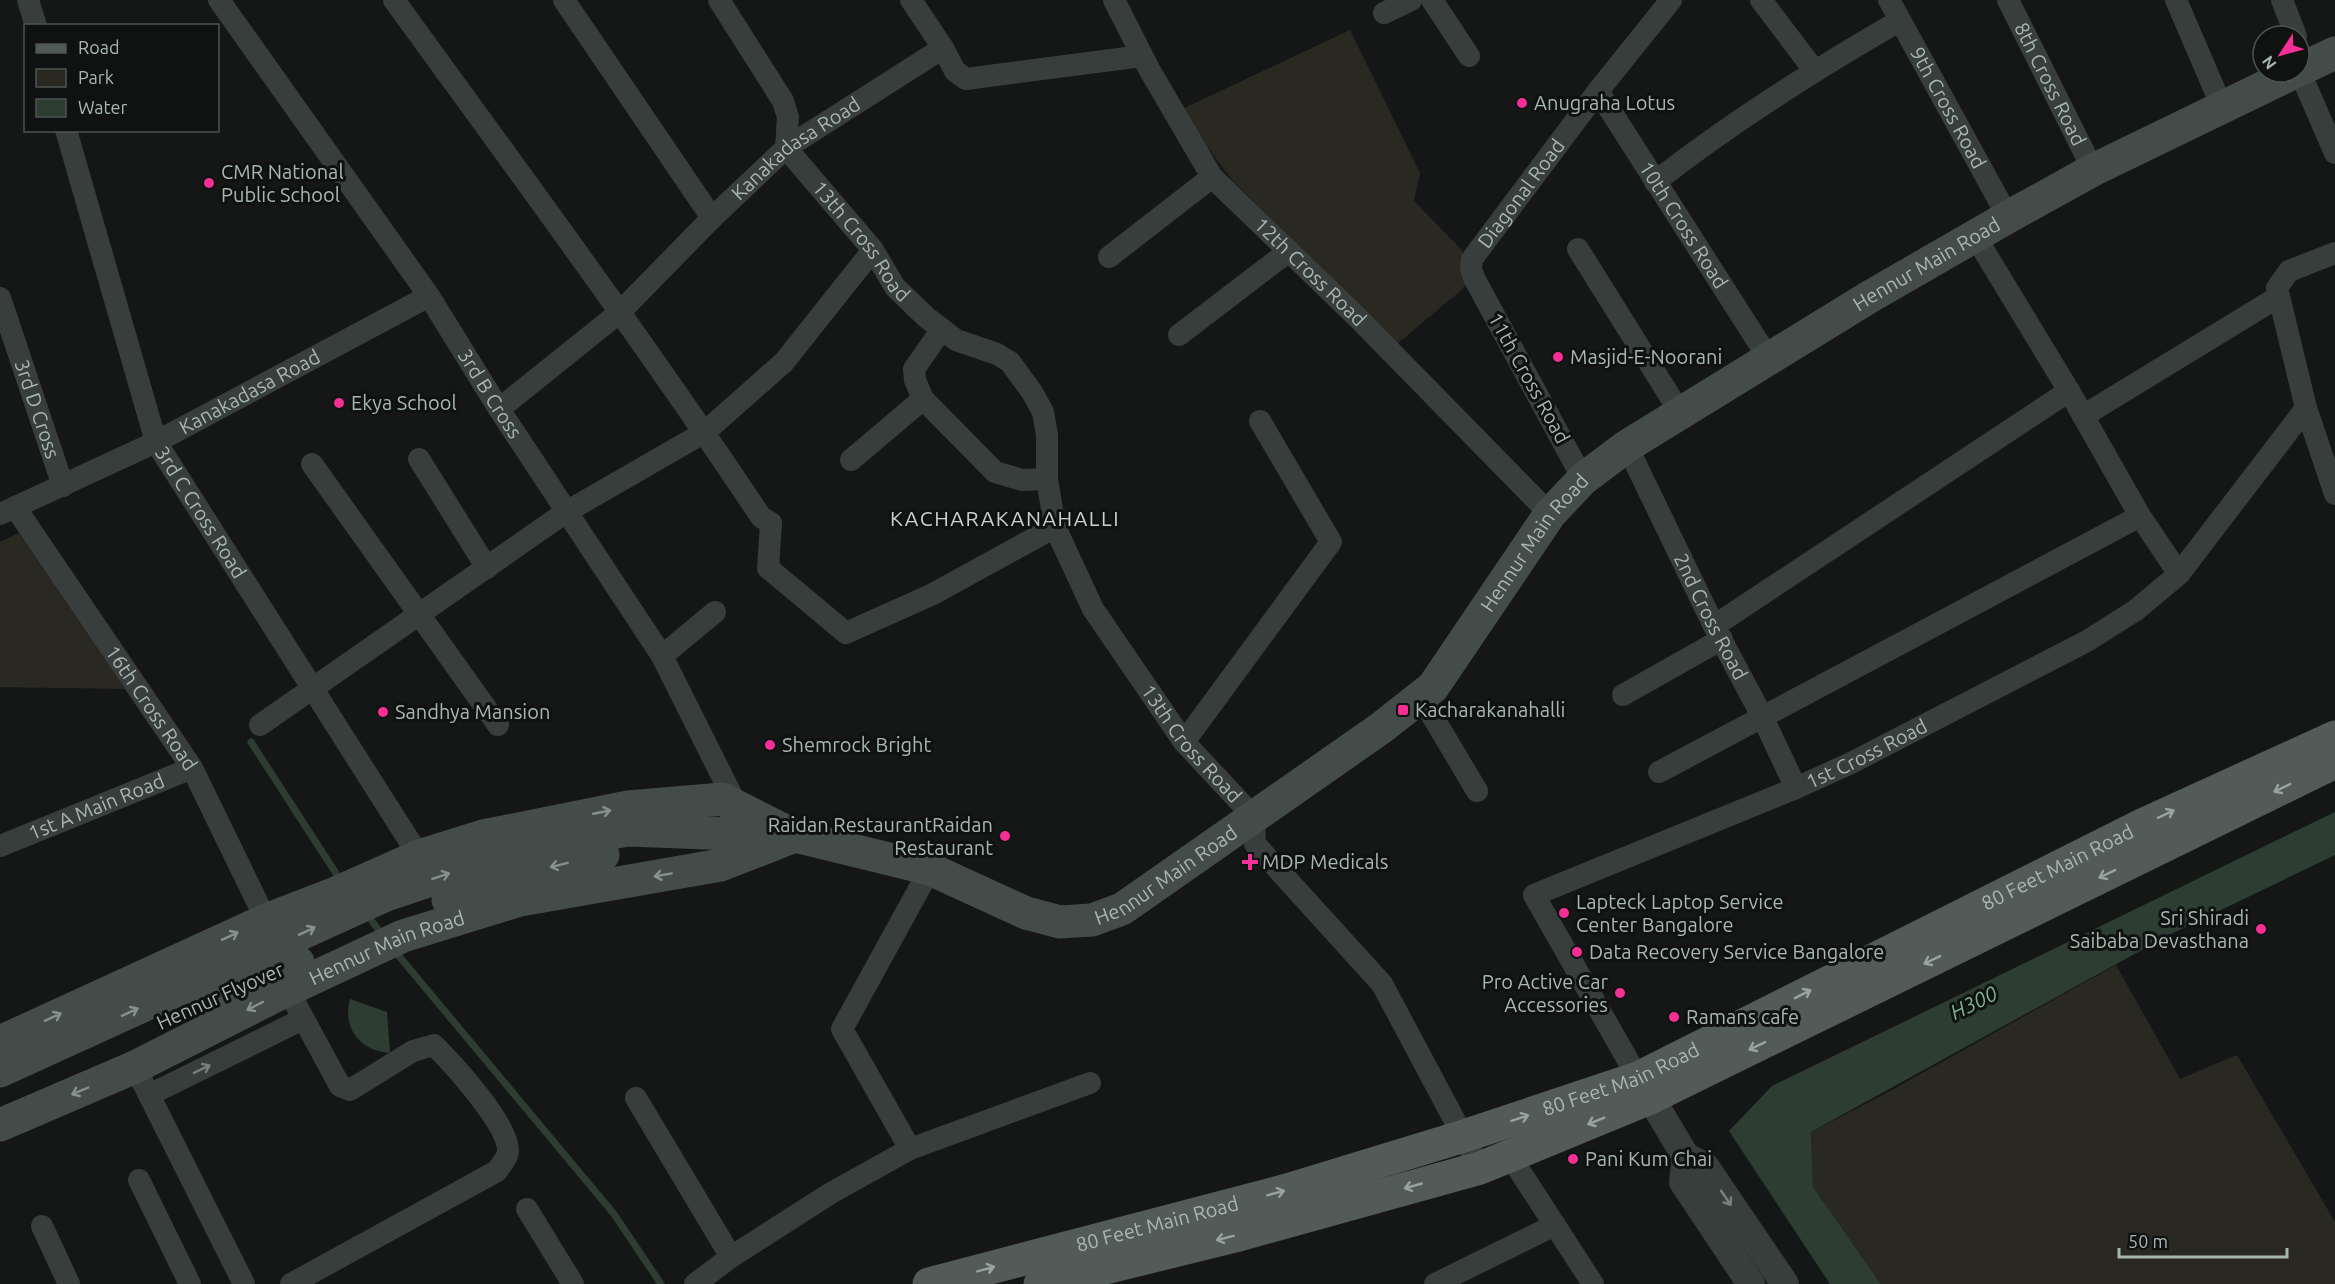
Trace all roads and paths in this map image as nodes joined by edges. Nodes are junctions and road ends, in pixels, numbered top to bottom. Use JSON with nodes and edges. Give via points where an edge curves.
{"nodes":[{"id":1,"x":28,"y":0,"type":"edge"},
{"id":2,"x":219,"y":0,"type":"edge"},
{"id":3,"x":394,"y":0,"type":"edge"},
{"id":4,"x":564,"y":0,"type":"edge"},
{"id":5,"x":719,"y":0,"type":"edge"},
{"id":6,"x":910,"y":0,"type":"edge"},
{"id":7,"x":1114,"y":0,"type":"edge"},
{"id":8,"x":1411,"y":0,"type":"edge"},
{"id":9,"x":1432,"y":0,"type":"edge"},
{"id":10,"x":1671,"y":0,"type":"edge"},
{"id":11,"x":1761,"y":0,"type":"edge"},
{"id":12,"x":1889,"y":0,"type":"edge"},
{"id":13,"x":2008,"y":0,"type":"edge"},
{"id":14,"x":2176,"y":0,"type":"edge"},
{"id":15,"x":2282,"y":0,"type":"edge"},
{"id":16,"x":1384,"y":13,"type":"dead end"},
{"id":17,"x":1899,"y":21,"type":"junction"},
{"id":18,"x":35,"y":24,"type":"edge"},
{"id":19,"x":2291,"y":24,"type":"edge"},
{"id":20,"x":943,"y":48,"type":"junction"},
{"id":21,"x":1143,"y":56,"type":"junction"},
{"id":22,"x":1469,"y":56,"type":"dead end"},
{"id":23,"x":1814,"y":70,"type":"junction"},
{"id":24,"x":2311,"y":78,"type":"edge"},
{"id":25,"x":2264,"y":84,"type":"edge"},
{"id":26,"x":1598,"y":91,"type":"junction"},
{"id":27,"x":2222,"y":106,"type":"junction"},
{"id":28,"x":67,"y":132,"type":"edge"},
{"id":29,"x":786,"y":148,"type":"junction"},
{"id":30,"x":2335,"y":153,"type":"edge"},
{"id":31,"x":2092,"y":170,"type":"junction"},
{"id":32,"x":1212,"y":177,"type":"junction"},
{"id":33,"x":1655,"y":182,"type":"junction"},
{"id":34,"x":2008,"y":217,"type":"junction"},
{"id":35,"x":712,"y":218,"type":"junction"},
{"id":36,"x":1975,"y":236,"type":"junction"},
{"id":37,"x":873,"y":249,"type":"junction"},
{"id":38,"x":1578,"y":249,"type":"dead end"},
{"id":39,"x":1289,"y":251,"type":"junction"},
{"id":40,"x":2335,"y":253,"type":"edge"},
{"id":41,"x":1109,"y":257,"type":"dead end"},
{"id":42,"x":1474,"y":278,"type":"joint"},
{"id":43,"x":429,"y":296,"type":"junction"},
{"id":44,"x":2278,"y":297,"type":"junction"},
{"id":45,"x":0,"y":298,"type":"edge"},
{"id":46,"x":620,"y":312,"type":"junction"},
{"id":47,"x":942,"y":329,"type":"junction"},
{"id":48,"x":1179,"y":335,"type":"dead end"},
{"id":49,"x":1769,"y":359,"type":"junction"},
{"id":50,"x":2068,"y":391,"type":"junction"},
{"id":51,"x":923,"y":399,"type":"junction"},
{"id":52,"x":2306,"y":408,"type":"junction"},
{"id":53,"x":498,"y":409,"type":"junction"},
{"id":54,"x":1681,"y":414,"type":"junction"},
{"id":55,"x":2083,"y":416,"type":"junction"},
{"id":56,"x":1260,"y":421,"type":"dead end"},
{"id":57,"x":705,"y":432,"type":"junction"},
{"id":58,"x":156,"y":442,"type":"junction"},
{"id":59,"x":1627,"y":446,"type":"junction"},
{"id":60,"x":420,"y":459,"type":"dead end"},
{"id":61,"x":851,"y":460,"type":"dead end"},
{"id":62,"x":312,"y":464,"type":"dead end"},
{"id":63,"x":1583,"y":478,"type":"junction"},
{"id":64,"x":1047,"y":479,"type":"junction"},
{"id":65,"x":63,"y":486,"type":"junction"},
{"id":66,"x":2335,"y":494,"type":"edge"},
{"id":67,"x":8,"y":510,"type":"edge"},
{"id":68,"x":566,"y":512,"type":"junction"},
{"id":69,"x":1550,"y":514,"type":"junction"},
{"id":70,"x":2140,"y":516,"type":"junction"},
{"id":71,"x":1054,"y":527,"type":"junction"},
{"id":72,"x":487,"y":568,"type":"junction"},
{"id":73,"x":2179,"y":574,"type":"junction"},
{"id":74,"x":715,"y":612,"type":"dead end"},
{"id":75,"x":419,"y":616,"type":"junction"},
{"id":76,"x":1718,"y":633,"type":"junction"},
{"id":77,"x":662,"y":656,"type":"junction"},
{"id":78,"x":312,"y":688,"type":"junction"},
{"id":79,"x":1623,"y":695,"type":"dead end"},
{"id":80,"x":1421,"y":697,"type":"junction"},
{"id":81,"x":1762,"y":716,"type":"junction"},
{"id":82,"x":260,"y":725,"type":"dead end"},
{"id":83,"x":498,"y":725,"type":"dead end"},
{"id":84,"x":2335,"y":736,"type":"edge"},
{"id":85,"x":1185,"y":742,"type":"junction"},
{"id":86,"x":2335,"y":762,"type":"edge"},
{"id":87,"x":192,"y":768,"type":"junction"},
{"id":88,"x":1659,"y":772,"type":"dead end"},
{"id":89,"x":1796,"y":788,"type":"junction"},
{"id":90,"x":1477,"y":791,"type":"dead end"},
{"id":91,"x":736,"y":804,"type":"junction"},
{"id":92,"x":1254,"y":817,"type":"junction"},
{"id":93,"x":795,"y":836,"type":"junction"},
{"id":94,"x":0,"y":846,"type":"edge"},
{"id":95,"x":419,"y":856,"type":"junction"},
{"id":96,"x":930,"y":868,"type":"junction"},
{"id":97,"x":386,"y":915,"type":"junction"},
{"id":98,"x":266,"y":920,"type":"junction"},
{"id":99,"x":288,"y":990,"type":"junction"},
{"id":100,"x":303,"y":1019,"type":"junction"},
{"id":101,"x":0,"y":1042,"type":"edge"},
{"id":102,"x":0,"y":1071,"type":"edge"},
{"id":103,"x":142,"y":1081,"type":"junction"},
{"id":104,"x":1090,"y":1083,"type":"dead end"},
{"id":105,"x":1644,"y":1088,"type":"junction"},
{"id":106,"x":0,"y":1092,"type":"edge"},
{"id":107,"x":636,"y":1098,"type":"dead end"},
{"id":108,"x":0,"y":1125,"type":"edge"},
{"id":109,"x":1464,"y":1136,"type":"junction"},
{"id":110,"x":910,"y":1149,"type":"junction"},
{"id":111,"x":1510,"y":1156,"type":"junction"},
{"id":112,"x":1686,"y":1157,"type":"junction"},
{"id":113,"x":1480,"y":1168,"type":"junction"},
{"id":114,"x":139,"y":1180,"type":"dead end"},
{"id":115,"x":527,"y":1209,"type":"dead end"},
{"id":116,"x":1555,"y":1225,"type":"junction"},
{"id":117,"x":42,"y":1226,"type":"dead end"},
{"id":118,"x":731,"y":1257,"type":"junction"},
{"id":119,"x":69,"y":1284,"type":"edge"},
{"id":120,"x":190,"y":1284,"type":"edge"},
{"id":121,"x":244,"y":1284,"type":"edge"},
{"id":122,"x":291,"y":1284,"type":"edge"},
{"id":123,"x":573,"y":1284,"type":"edge"},
{"id":124,"x":695,"y":1284,"type":"edge"},
{"id":125,"x":929,"y":1284,"type":"edge"},
{"id":126,"x":1040,"y":1284,"type":"edge"},
{"id":127,"x":1435,"y":1284,"type":"edge"},
{"id":128,"x":1593,"y":1284,"type":"edge"},
{"id":129,"x":1751,"y":1284,"type":"edge"},
{"id":130,"x":1785,"y":1284,"type":"edge"}],
"edges":[{"from":1,"to":18,"type":"street"},
{"from":2,"to":43,"type":"street","name":"3rd B Cross"},
{"from":3,"to":46,"type":"street"},
{"from":4,"to":35,"type":"street"},
{"from":5,"to":29,"type":"street","via":[[783,101],[788,117]]},
{"from":6,"to":20,"type":"street"},
{"from":7,"to":21,"type":"street","name":"12th Cross Road"},
{"from":8,"to":16,"type":"street"},
{"from":9,"to":22,"type":"street"},
{"from":10,"to":26,"type":"street","name":"Diagonal Road"},
{"from":11,"to":23,"type":"street"},
{"from":12,"to":17,"type":"street","name":"9th Cross Road"},
{"from":13,"to":31,"type":"street","name":"8th Cross Road"},
{"from":14,"to":27,"type":"street"},
{"from":15,"to":19,"type":"street"},
{"from":17,"to":23,"type":"street"},
{"from":17,"to":34,"type":"street","name":"9th Cross Road"},
{"from":20,"to":21,"type":"street","via":[[955,71],[966,79]]},
{"from":20,"to":29,"type":"street","name":"Kanakadasa Road"},
{"from":21,"to":32,"type":"street","name":"12th Cross Road"},
{"from":23,"to":33,"type":"street","via":[[1709,140]]},
{"from":24,"to":30,"type":"street"},
{"from":25,"to":27,"type":"main road","name":"Hennur Main Road"},
{"from":26,"to":33,"type":"street","name":"10th Cross Road"},
{"from":26,"to":42,"type":"street","name":"Diagonal Road","via":[[1472,259]]},
{"from":27,"to":31,"type":"main road","name":"Hennur Main Road"},
{"from":28,"to":58,"type":"street","name":"3rd C Cross Road"},
{"from":29,"to":35,"type":"street","name":"Kanakadasa Road"},
{"from":29,"to":37,"type":"street","name":"13th Cross Road"},
{"from":31,"to":34,"type":"main road","name":"Hennur Main Road"},
{"from":32,"to":39,"type":"street","name":"12th Cross Road"},
{"from":32,"to":41,"type":"street"},
{"from":33,"to":49,"type":"street","name":"10th Cross Road"},
{"from":34,"to":36,"type":"main road","name":"Hennur Main Road"},
{"from":35,"to":46,"type":"street","name":"Kanakadasa Road"},
{"from":36,"to":49,"type":"main road","name":"Hennur Main Road"},
{"from":36,"to":50,"type":"street"},
{"from":37,"to":47,"type":"street","name":"13th Cross Road","via":[[896,287]]},
{"from":37,"to":57,"type":"street","via":[[784,362]]},
{"from":38,"to":54,"type":"street"},
{"from":39,"to":48,"type":"street"},
{"from":39,"to":69,"type":"street","name":"12th Cross Road"},
{"from":40,"to":44,"type":"street","via":[[2289,271],[2277,288]]},
{"from":42,"to":63,"type":"street","name":"11th Cross Road"},
{"from":43,"to":53,"type":"street","name":"3rd B Cross"},
{"from":43,"to":58,"type":"street","name":"Kanakadasa Road"},
{"from":44,"to":52,"type":"street"},
{"from":44,"to":55,"type":"street"},
{"from":45,"to":65,"type":"street","name":"3rd D Cross"},
{"from":46,"to":53,"type":"street","name":"Kanakadasa Road"},
{"from":46,"to":57,"type":"street"},
{"from":47,"to":51,"type":"street","via":[[914,369]]},
{"from":47,"to":64,"type":"street","name":"13th Cross Road","via":[[956,340],[1010,362],[1032,392],[1043,412]]},
{"from":49,"to":54,"type":"main road","name":"Hennur Main Road"},
{"from":50,"to":55,"type":"street"},
{"from":50,"to":76,"type":"street"},
{"from":51,"to":61,"type":"street"},
{"from":51,"to":64,"type":"street","via":[[994,472],[1022,480]]},
{"from":52,"to":66,"type":"street"},
{"from":52,"to":73,"type":"street","name":"1st Cross Road"},
{"from":53,"to":68,"type":"street","name":"3rd B Cross"},
{"from":54,"to":59,"type":"main road","name":"Hennur Main Road"},
{"from":55,"to":70,"type":"street"},
{"from":56,"to":85,"type":"street","via":[[1331,542]]},
{"from":57,"to":68,"type":"street"},
{"from":57,"to":71,"type":"street","via":[[761,517],[771,523],[768,568],[846,633],[933,594]]},
{"from":58,"to":65,"type":"street","name":"Kanakadasa Road"},
{"from":58,"to":78,"type":"street","name":"3rd C Cross Road"},
{"from":59,"to":63,"type":"main road","name":"Hennur Main Road"},
{"from":59,"to":76,"type":"street","name":"2nd Cross Road"},
{"from":60,"to":72,"type":"street"},
{"from":62,"to":75,"type":"street"},
{"from":63,"to":69,"type":"main road","name":"Hennur Main Road"},
{"from":64,"to":71,"type":"street","name":"13th Cross Road"},
{"from":65,"to":67,"type":"street","name":"Kanakadasa Road"},
{"from":67,"to":87,"type":"street","name":"16th Cross Road"},
{"from":68,"to":72,"type":"street"},
{"from":68,"to":77,"type":"street","name":"3rd B Cross"},
{"from":69,"to":80,"type":"main road","name":"Hennur Main Road","via":[[1433,687]]},
{"from":70,"to":73,"type":"street"},
{"from":70,"to":81,"type":"street"},
{"from":71,"to":85,"type":"street","name":"13th Cross Road","via":[[1093,609]]},
{"from":72,"to":75,"type":"street"},
{"from":73,"to":89,"type":"street","name":"1st Cross Road","via":[[2136,610],[2087,641]]},
{"from":74,"to":77,"type":"street"},
{"from":75,"to":78,"type":"street"},
{"from":75,"to":83,"type":"street"},
{"from":76,"to":79,"type":"street"},
{"from":76,"to":81,"type":"street","name":"2nd Cross Road"},
{"from":77,"to":91,"type":"street","name":"3rd B Cross"},
{"from":78,"to":82,"type":"street"},
{"from":78,"to":95,"type":"street","name":"3rd C Cross Road"},
{"from":80,"to":90,"type":"street"},
{"from":80,"to":92,"type":"main road","name":"Hennur Main Road"},
{"from":81,"to":88,"type":"street"},
{"from":81,"to":89,"type":"street","name":"2nd Cross Road"},
{"from":105,"to":84,"type":"main road","name":"80 Feet Main Road","one_way":true,"via":[[2142,825]]},
{"from":85,"to":92,"type":"street","name":"13th Cross Road"},
{"from":86,"to":105,"type":"main road","name":"80 Feet Main Road","one_way":true},
{"from":87,"to":94,"type":"street","name":"1st A Main Road"},
{"from":87,"to":98,"type":"street","name":"16th Cross Road"},
{"from":89,"to":105,"type":"street","name":"1st Cross Road","via":[[1534,895]]},
{"from":91,"to":93,"type":"main road","name":"Hennur Main Road"},
{"from":95,"to":91,"type":"main road","name":"Hennur Main Road","one_way":true,"via":[[483,836],[628,807],[722,799]]},
{"from":92,"to":96,"type":"main road","name":"Hennur Main Road","via":[[1122,909],[1092,920],[1060,922],[1026,913]]},
{"from":92,"to":109,"type":"street","name":"13th Cross Road","via":[[1255,844],[1382,984]]},
{"from":93,"to":96,"type":"main road","name":"Hennur Main Road"},
{"from":93,"to":97,"type":"main road","name":"Hennur Main Road","one_way":true,"via":[[721,865],[520,900]]},
{"from":93,"to":97,"type":"main road","name":"Hennur Flyover","via":[[719,832],[654,848],[589,857]]},
{"from":95,"to":97,"type":"main road","name":"Hennur Main Road"},
{"from":96,"to":110,"type":"street","via":[[842,1029]]},
{"from":97,"to":98,"type":"main road","name":"Hennur Main Road","via":[[331,895]]},
{"from":97,"to":99,"type":"main road","name":"Hennur Main Road"},
{"from":102,"to":97,"type":"main road","name":"Hennur Flyover","one_way":true},
{"from":97,"to":106,"type":"main road","name":"Hennur Flyover"},
{"from":101,"to":98,"type":"main road","name":"Hennur Main Road","one_way":true},
{"from":99,"to":100,"type":"street"},
{"from":99,"to":103,"type":"main road","name":"Hennur Main Road","one_way":true},
{"from":103,"to":100,"type":"street","one_way":true},
{"from":100,"to":122,"type":"street","via":[[340,1086],[350,1090],[413,1051],[434,1045],[490,1112],[507,1138],[508,1154],[497,1171]]},
{"from":103,"to":108,"type":"main road","name":"Hennur Main Road","one_way":true},
{"from":103,"to":121,"type":"street"},
{"from":104,"to":110,"type":"street"},
{"from":109,"to":105,"type":"main road","name":"80 Feet Main Road","one_way":true},
{"from":105,"to":111,"type":"main road","name":"80 Feet Main Road","one_way":true},
{"from":105,"to":112,"type":"street"},
{"from":107,"to":118,"type":"street"},
{"from":109,"to":113,"type":"street","name":"13th Cross Road"},
{"from":125,"to":109,"type":"main road","name":"80 Feet Main Road","one_way":true,"via":[[1287,1190]]},
{"from":110,"to":118,"type":"street","via":[[831,1193]]},
{"from":111,"to":113,"type":"main road","name":"80 Feet Main Road"},
{"from":111,"to":116,"type":"street"},
{"from":112,"to":129,"type":"street","via":[[1683,1182]]},
{"from":112,"to":130,"type":"street","one_way":true,"via":[[1705,1166]]},
{"from":113,"to":126,"type":"main road","name":"80 Feet Main Road","one_way":true,"via":[[1234,1236]]},
{"from":114,"to":120,"type":"street"},
{"from":115,"to":123,"type":"street"},
{"from":116,"to":127,"type":"street"},
{"from":116,"to":128,"type":"street"},
{"from":117,"to":119,"type":"street"},
{"from":118,"to":124,"type":"street"}]}
